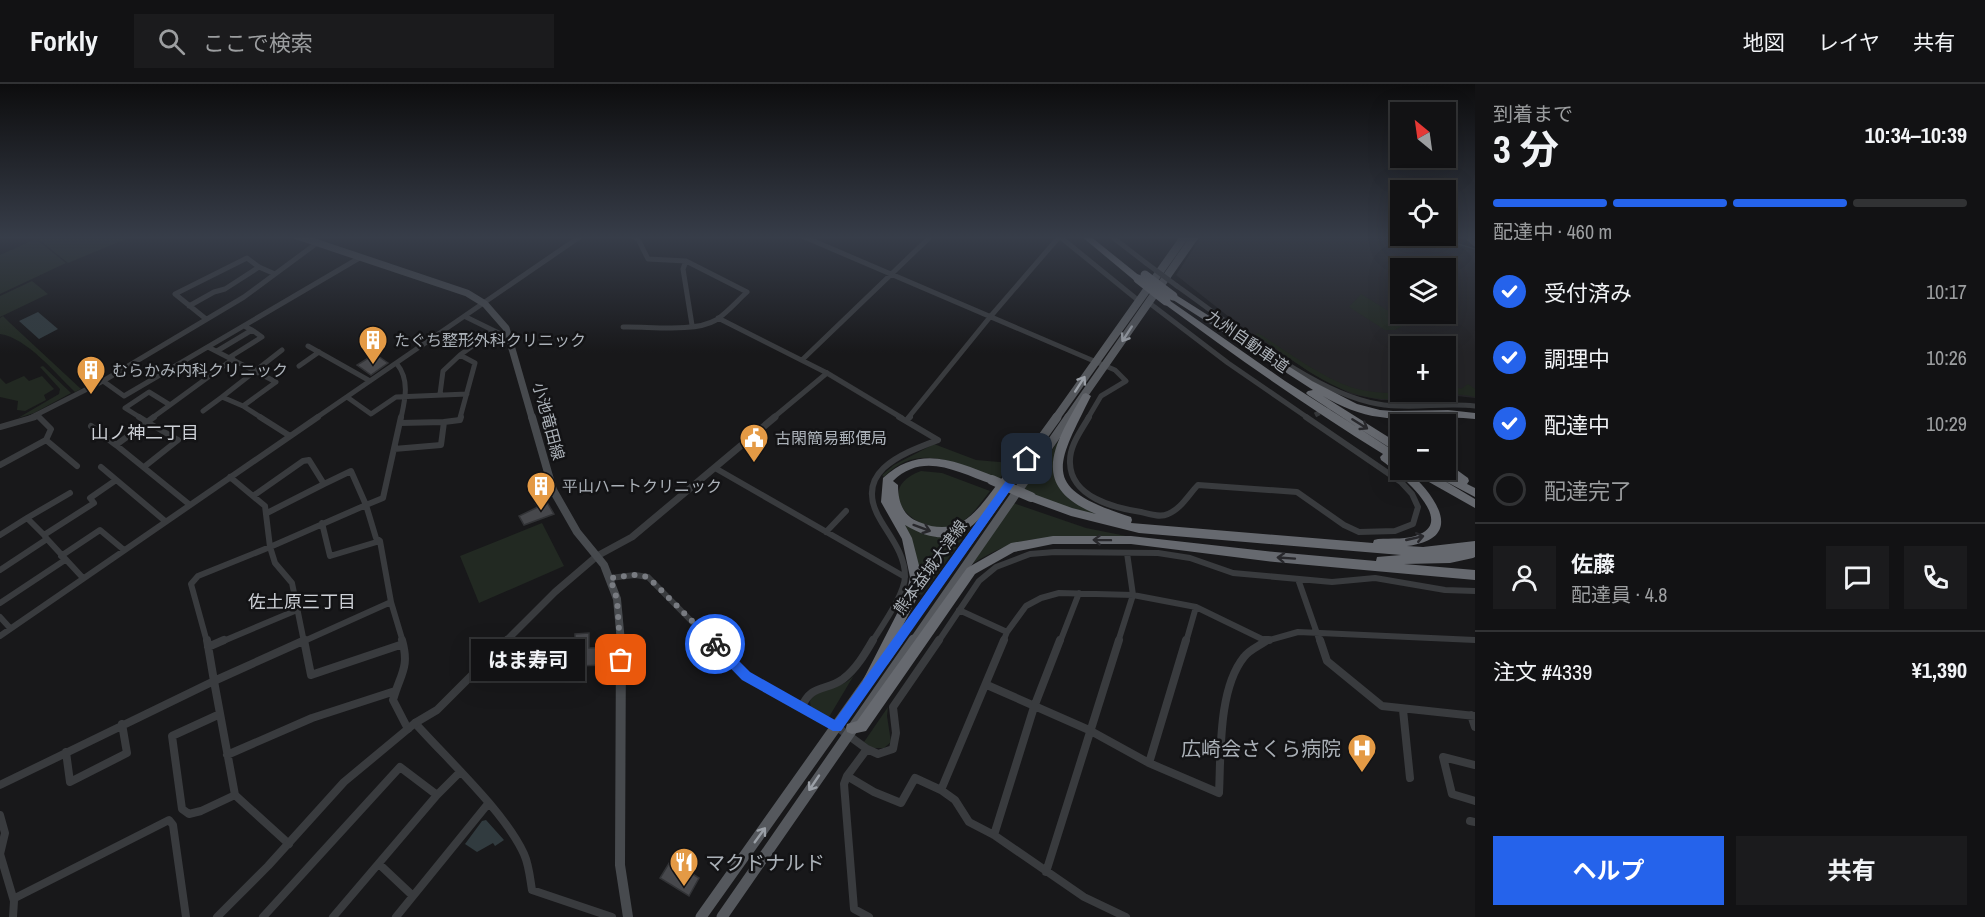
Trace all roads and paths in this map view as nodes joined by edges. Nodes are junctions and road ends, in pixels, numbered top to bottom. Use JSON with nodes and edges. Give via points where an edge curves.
{"nodes":[{"id":1,"x":213,"y":275,"type":"edge"},
{"id":2,"x":247,"y":275,"type":"edge"},
{"id":3,"x":274,"y":275,"type":"edge"},
{"id":4,"x":331,"y":275,"type":"edge"},
{"id":5,"x":417,"y":275,"type":"edge"},
{"id":6,"x":526,"y":275,"type":"edge"},
{"id":7,"x":684,"y":275,"type":"edge"},
{"id":8,"x":713,"y":275,"type":"edge"},
{"id":9,"x":891,"y":275,"type":"edge"},
{"id":10,"x":894,"y":275,"type":"edge"},
{"id":11,"x":1026,"y":275,"type":"edge"},
{"id":12,"x":1108,"y":275,"type":"edge"},
{"id":13,"x":1138,"y":275,"type":"edge"},
{"id":14,"x":1139,"y":275,"type":"edge"},
{"id":15,"x":1160,"y":275,"type":"edge"},
{"id":16,"x":1162,"y":275,"type":"edge"},
{"id":17,"x":1164,"y":275,"type":"edge"},
{"id":18,"x":1141,"y":277,"type":"junction"},
{"id":19,"x":1169,"y":298,"type":"junction"},
{"id":20,"x":1143,"y":302,"type":"junction"},
{"id":21,"x":485,"y":304,"type":"junction"},
{"id":22,"x":189,"y":306,"type":"junction"},
{"id":23,"x":466,"y":317,"type":"junction"},
{"id":24,"x":990,"y":317,"type":"junction"},
{"id":25,"x":718,"y":318,"type":"junction"},
{"id":26,"x":206,"y":319,"type":"junction"},
{"id":27,"x":692,"y":325,"type":"junction"},
{"id":28,"x":244,"y":326,"type":"junction"},
{"id":29,"x":623,"y":327,"type":"dead end"},
{"id":30,"x":252,"y":330,"type":"junction"},
{"id":31,"x":492,"y":332,"type":"junction"},
{"id":32,"x":511,"y":339,"type":"junction"},
{"id":33,"x":308,"y":346,"type":"dead end"},
{"id":34,"x":208,"y":347,"type":"junction"},
{"id":35,"x":282,"y":350,"type":"dead end"},
{"id":36,"x":217,"y":351,"type":"junction"},
{"id":37,"x":319,"y":352,"type":"junction"},
{"id":38,"x":460,"y":355,"type":"junction"},
{"id":39,"x":232,"y":358,"type":"junction"},
{"id":40,"x":802,"y":360,"type":"junction"},
{"id":41,"x":1095,"y":362,"type":"junction"},
{"id":42,"x":397,"y":364,"type":"junction"},
{"id":43,"x":299,"y":366,"type":"dead end"},
{"id":44,"x":1106,"y":366,"type":"junction"},
{"id":45,"x":255,"y":370,"type":"junction"},
{"id":46,"x":827,"y":373,"type":"junction"},
{"id":47,"x":103,"y":381,"type":"junction"},
{"id":48,"x":370,"y":381,"type":"junction"},
{"id":49,"x":440,"y":394,"type":"junction"},
{"id":50,"x":467,"y":394,"type":"junction"},
{"id":51,"x":406,"y":396,"type":"junction"},
{"id":52,"x":1086,"y":396,"type":"junction"},
{"id":53,"x":222,"y":397,"type":"junction"},
{"id":54,"x":347,"y":397,"type":"junction"},
{"id":55,"x":170,"y":405,"type":"junction"},
{"id":56,"x":243,"y":406,"type":"junction"},
{"id":57,"x":1475,"y":406,"type":"edge"},
{"id":58,"x":203,"y":411,"type":"dead end"},
{"id":59,"x":39,"y":416,"type":"junction"},
{"id":60,"x":1475,"y":418,"type":"edge"},
{"id":61,"x":1456,"y":419,"type":"edge"},
{"id":62,"x":907,"y":420,"type":"junction"},
{"id":63,"x":147,"y":422,"type":"junction"},
{"id":64,"x":444,"y":422,"type":"junction"},
{"id":65,"x":400,"y":423,"type":"junction"},
{"id":66,"x":1343,"y":425,"type":"junction"},
{"id":67,"x":91,"y":426,"type":"dead end"},
{"id":68,"x":0,"y":427,"type":"edge"},
{"id":69,"x":290,"y":436,"type":"junction"},
{"id":70,"x":46,"y":440,"type":"junction"},
{"id":71,"x":1390,"y":443,"type":"edge"},
{"id":72,"x":116,"y":445,"type":"junction"},
{"id":73,"x":394,"y":449,"type":"junction"},
{"id":74,"x":1390,"y":453,"type":"edge"},
{"id":75,"x":1027,"y":459,"type":"junction"},
{"id":76,"x":0,"y":465,"type":"edge"},
{"id":77,"x":77,"y":466,"type":"dead end"},
{"id":78,"x":101,"y":467,"type":"dead end"},
{"id":79,"x":144,"y":467,"type":"junction"},
{"id":80,"x":715,"y":468,"type":"junction"},
{"id":81,"x":1456,"y":475,"type":"edge"},
{"id":82,"x":230,"y":477,"type":"junction"},
{"id":83,"x":116,"y":480,"type":"junction"},
{"id":84,"x":1434,"y":480,"type":"edge"},
{"id":85,"x":1453,"y":480,"type":"edge"},
{"id":86,"x":989,"y":483,"type":"junction"},
{"id":87,"x":324,"y":484,"type":"junction"},
{"id":88,"x":1475,"y":491,"type":"edge"},
{"id":89,"x":70,"y":493,"type":"dead end"},
{"id":90,"x":253,"y":496,"type":"junction"},
{"id":91,"x":1029,"y":499,"type":"junction"},
{"id":92,"x":1475,"y":504,"type":"edge"},
{"id":93,"x":190,"y":505,"type":"junction"},
{"id":94,"x":366,"y":505,"type":"junction"},
{"id":95,"x":846,"y":511,"type":"dead end"},
{"id":96,"x":267,"y":513,"type":"junction"},
{"id":97,"x":27,"y":518,"type":"junction"},
{"id":98,"x":165,"y":521,"type":"junction"},
{"id":99,"x":322,"y":522,"type":"junction"},
{"id":100,"x":826,"y":532,"type":"junction"},
{"id":101,"x":1198,"y":534,"type":"junction"},
{"id":102,"x":0,"y":535,"type":"edge"},
{"id":103,"x":45,"y":537,"type":"junction"},
{"id":104,"x":380,"y":540,"type":"junction"},
{"id":105,"x":1336,"y":545,"type":"junction"},
{"id":106,"x":270,"y":546,"type":"junction"},
{"id":107,"x":1475,"y":546,"type":"edge"},
{"id":108,"x":124,"y":550,"type":"junction"},
{"id":109,"x":1202,"y":550,"type":"junction"},
{"id":110,"x":1127,"y":553,"type":"junction"},
{"id":111,"x":1475,"y":553,"type":"edge"},
{"id":112,"x":597,"y":556,"type":"junction"},
{"id":113,"x":63,"y":558,"type":"junction"},
{"id":114,"x":1345,"y":562,"type":"junction"},
{"id":115,"x":0,"y":570,"type":"edge"},
{"id":116,"x":1475,"y":575,"type":"edge"},
{"id":117,"x":905,"y":577,"type":"junction"},
{"id":118,"x":83,"y":578,"type":"junction"},
{"id":119,"x":610,"y":578,"type":"junction"},
{"id":120,"x":1298,"y":579,"type":"junction"},
{"id":121,"x":1475,"y":591,"type":"edge"},
{"id":122,"x":1079,"y":593,"type":"junction"},
{"id":123,"x":1133,"y":595,"type":"junction"},
{"id":124,"x":391,"y":602,"type":"junction"},
{"id":125,"x":0,"y":603,"type":"edge"},
{"id":126,"x":1196,"y":607,"type":"junction"},
{"id":127,"x":297,"y":610,"type":"junction"},
{"id":128,"x":959,"y":610,"type":"junction"},
{"id":129,"x":0,"y":617,"type":"edge"},
{"id":130,"x":10,"y":628,"type":"junction"},
{"id":131,"x":1007,"y":632,"type":"junction"},
{"id":132,"x":1318,"y":632,"type":"junction"},
{"id":133,"x":0,"y":636,"type":"edge"},
{"id":134,"x":1475,"y":640,"type":"edge"},
{"id":135,"x":1266,"y":641,"type":"junction"},
{"id":136,"x":303,"y":642,"type":"junction"},
{"id":137,"x":403,"y":644,"type":"junction"},
{"id":138,"x":208,"y":646,"type":"junction"},
{"id":139,"x":869,"y":680,"type":"junction"},
{"id":140,"x":214,"y":681,"type":"junction"},
{"id":141,"x":987,"y":685,"type":"junction"},
{"id":142,"x":395,"y":691,"type":"junction"},
{"id":143,"x":1035,"y":707,"type":"junction"},
{"id":144,"x":801,"y":708,"type":"junction"},
{"id":145,"x":1403,"y":710,"type":"junction"},
{"id":146,"x":220,"y":714,"type":"junction"},
{"id":147,"x":1473,"y":716,"type":"edge"},
{"id":148,"x":122,"y":724,"type":"junction"},
{"id":149,"x":412,"y":726,"type":"junction"},
{"id":150,"x":1475,"y":727,"type":"edge"},
{"id":151,"x":845,"y":730,"type":"junction"},
{"id":152,"x":1089,"y":730,"type":"junction"},
{"id":153,"x":867,"y":749,"type":"junction"},
{"id":154,"x":66,"y":752,"type":"junction"},
{"id":155,"x":227,"y":755,"type":"junction"},
{"id":156,"x":1149,"y":763,"type":"junction"},
{"id":157,"x":1475,"y":765,"type":"edge"},
{"id":158,"x":459,"y":773,"type":"junction"},
{"id":159,"x":847,"y":776,"type":"junction"},
{"id":160,"x":1410,"y":778,"type":"dead end"},
{"id":161,"x":0,"y":785,"type":"edge"},
{"id":162,"x":941,"y":790,"type":"junction"},
{"id":163,"x":235,"y":795,"type":"junction"},
{"id":164,"x":437,"y":795,"type":"junction"},
{"id":165,"x":1475,"y":801,"type":"edge"},
{"id":166,"x":487,"y":805,"type":"junction"},
{"id":167,"x":0,"y":815,"type":"edge"},
{"id":168,"x":994,"y":835,"type":"junction"},
{"id":169,"x":289,"y":844,"type":"junction"},
{"id":170,"x":0,"y":854,"type":"edge"},
{"id":171,"x":380,"y":864,"type":"junction"},
{"id":172,"x":1046,"y":872,"type":"junction"},
{"id":173,"x":412,"y":896,"type":"junction"},
{"id":174,"x":15,"y":898,"type":"junction"},
{"id":175,"x":13,"y":917,"type":"edge"},
{"id":176,"x":186,"y":917,"type":"edge"},
{"id":177,"x":217,"y":917,"type":"edge"},
{"id":178,"x":263,"y":917,"type":"edge"},
{"id":179,"x":333,"y":917,"type":"edge"},
{"id":180,"x":396,"y":917,"type":"edge"},
{"id":181,"x":612,"y":917,"type":"edge"},
{"id":182,"x":628,"y":917,"type":"edge"},
{"id":183,"x":701,"y":917,"type":"edge"},
{"id":184,"x":722,"y":917,"type":"edge"},
{"id":185,"x":869,"y":917,"type":"edge"},
{"id":186,"x":1126,"y":917,"type":"edge"}],
"edges":[{"from":1,"to":22,"type":"street","via":[[175,294]]},
{"from":2,"to":22,"type":"street"},
{"from":3,"to":26,"type":"street"},
{"from":4,"to":28,"type":"street"},
{"from":5,"to":21,"type":"main road","name":"小池竜田線","via":[[467,293]]},
{"from":6,"to":21,"type":"street"},
{"from":7,"to":27,"type":"street"},
{"from":8,"to":25,"type":"street","via":[[747,292]]},
{"from":9,"to":40,"type":"street"},
{"from":10,"to":24,"type":"street"},
{"from":11,"to":24,"type":"street"},
{"from":12,"to":20,"type":"street"},
{"from":13,"to":18,"type":"highway","name":"九州自動車道"},
{"from":14,"to":18,"type":"highway","name":"九州自動車道"},
{"from":15,"to":20,"type":"main road","name":"熊本益城大津線"},
{"from":16,"to":57,"type":"street","bridge":true,"via":[[1346,398],[1398,406]]},
{"from":17,"to":20,"type":"main road","name":"熊本益城大津線"},
{"from":18,"to":19,"type":"highway","name":"九州自動車道","bridge":true},
{"from":19,"to":60,"type":"highway","via":[[1342,402],[1382,414],[1465,414]]},
{"from":19,"to":66,"type":"highway","name":"九州自動車道","via":[[1250,363]]},
{"from":19,"to":71,"type":"highway","name":"九州自動車道","one_way":true},
{"from":20,"to":41,"type":"main road","name":"熊本益城大津線"},
{"from":20,"to":44,"type":"main road","name":"熊本益城大津線","one_way":true},
{"from":20,"to":44,"type":"street","via":[[1401,482],[1418,507],[1413,524],[1395,531],[1352,530],[1302,494],[1286,490],[1197,485],[1170,514],[1163,516],[1095,498],[1077,484],[1069,458],[1101,396],[1126,381]]},
{"from":21,"to":23,"type":"street"},
{"from":21,"to":32,"type":"main road","name":"小池竜田線"},
{"from":22,"to":26,"type":"street"},
{"from":23,"to":31,"type":"street"},
{"from":23,"to":42,"type":"street"},
{"from":24,"to":41,"type":"street"},
{"from":24,"to":62,"type":"street"},
{"from":25,"to":27,"type":"street"},
{"from":25,"to":40,"type":"street"},
{"from":26,"to":47,"type":"street"},
{"from":27,"to":29,"type":"street"},
{"from":28,"to":30,"type":"street"},
{"from":28,"to":34,"type":"street"},
{"from":30,"to":36,"type":"street"},
{"from":30,"to":39,"type":"street","via":[[262,337]]},
{"from":31,"to":32,"type":"street"},
{"from":31,"to":38,"type":"street"},
{"from":32,"to":112,"type":"main road","name":"小池竜田線","via":[[553,490]]},
{"from":33,"to":37,"type":"street"},
{"from":34,"to":36,"type":"street"},
{"from":34,"to":47,"type":"street","via":[[124,396]]},
{"from":35,"to":45,"type":"street"},
{"from":36,"to":39,"type":"street"},
{"from":37,"to":43,"type":"street"},
{"from":37,"to":48,"type":"street"},
{"from":38,"to":49,"type":"street","via":[[442,369]]},
{"from":38,"to":50,"type":"street","via":[[475,363]]},
{"from":39,"to":45,"type":"street"},
{"from":39,"to":55,"type":"street"},
{"from":40,"to":46,"type":"street"},
{"from":41,"to":44,"type":"street"},
{"from":75,"to":41,"type":"main road","name":"熊本益城大津線","one_way":true},
{"from":42,"to":48,"type":"street"},
{"from":42,"to":51,"type":"street","via":[[407,386]]},
{"from":44,"to":52,"type":"main road","name":"熊本益城大津線"},
{"from":45,"to":53,"type":"street"},
{"from":45,"to":56,"type":"street","via":[[276,382]]},
{"from":46,"to":62,"type":"street"},
{"from":46,"to":80,"type":"street"},
{"from":47,"to":59,"type":"street"},
{"from":48,"to":54,"type":"street"},
{"from":49,"to":50,"type":"street"},
{"from":49,"to":51,"type":"street"},
{"from":50,"to":64,"type":"street","via":[[460,420]]},
{"from":51,"to":54,"type":"street","via":[[396,397],[371,414]]},
{"from":51,"to":65,"type":"street"},
{"from":52,"to":101,"type":"highway","via":[[1057,466],[1067,490],[1078,500],[1110,515]]},
{"from":52,"to":151,"type":"main road","name":"熊本益城大津線"},
{"from":53,"to":56,"type":"street"},
{"from":53,"to":58,"type":"street"},
{"from":54,"to":69,"type":"street"},
{"from":55,"to":63,"type":"street"},
{"from":55,"to":63,"type":"street","via":[[149,392],[126,408]]},
{"from":56,"to":69,"type":"street"},
{"from":59,"to":68,"type":"street"},
{"from":59,"to":70,"type":"street","via":[[51,429]]},
{"from":60,"to":61,"type":"highway"},
{"from":62,"to":117,"type":"street","via":[[938,440],[899,455],[877,472],[872,484],[872,502],[898,543]]},
{"from":63,"to":72,"type":"street"},
{"from":63,"to":79,"type":"street","via":[[178,440]]},
{"from":64,"to":65,"type":"street"},
{"from":64,"to":73,"type":"street","via":[[441,445]]},
{"from":65,"to":73,"type":"street"},
{"from":66,"to":74,"type":"highway","name":"九州自動車道"},
{"from":105,"to":66,"type":"highway","one_way":true,"via":[[1415,540],[1429,535],[1436,514],[1417,483]]},
{"from":67,"to":72,"type":"street"},
{"from":69,"to":82,"type":"street"},
{"from":70,"to":76,"type":"street"},
{"from":70,"to":77,"type":"street"},
{"from":72,"to":79,"type":"street"},
{"from":73,"to":94,"type":"street","via":[[383,498]]},
{"from":86,"to":75,"type":"highway","one_way":true,"via":[[932,465],[901,474],[893,484],[892,496],[908,523],[930,532],[955,531],[974,521],[1016,467]]},
{"from":75,"to":139,"type":"main road","name":"熊本益城大津線"},
{"from":78,"to":83,"type":"street"},
{"from":79,"to":93,"type":"street"},
{"from":80,"to":100,"type":"street"},
{"from":80,"to":112,"type":"street","via":[[632,537]]},
{"from":81,"to":88,"type":"highway"},
{"from":82,"to":90,"type":"street"},
{"from":82,"to":93,"type":"street"},
{"from":83,"to":98,"type":"street"},
{"from":83,"to":103,"type":"street","via":[[90,498],[94,503]]},
{"from":84,"to":92,"type":"highway"},
{"from":85,"to":88,"type":"highway"},
{"from":86,"to":91,"type":"highway"},
{"from":86,"to":139,"type":"highway","via":[[956,466],[922,461],[902,466],[887,480],[886,502],[907,538],[916,577],[912,596]]},
{"from":87,"to":90,"type":"street","via":[[309,460],[303,460]]},
{"from":87,"to":94,"type":"street","via":[[351,471]]},
{"from":87,"to":96,"type":"street"},
{"from":89,"to":97,"type":"street"},
{"from":90,"to":96,"type":"street"},
{"from":91,"to":101,"type":"highway","via":[[1139,529]]},
{"from":91,"to":109,"type":"highway","via":[[1080,521]]},
{"from":93,"to":98,"type":"street"},
{"from":94,"to":99,"type":"street"},
{"from":94,"to":104,"type":"street"},
{"from":95,"to":100,"type":"street"},
{"from":96,"to":106,"type":"street"},
{"from":97,"to":102,"type":"street"},
{"from":97,"to":103,"type":"street"},
{"from":98,"to":108,"type":"street"},
{"from":99,"to":104,"type":"street","via":[[330,556]]},
{"from":99,"to":106,"type":"street"},
{"from":100,"to":117,"type":"street"},
{"from":101,"to":105,"type":"highway"},
{"from":103,"to":113,"type":"street"},
{"from":103,"to":115,"type":"street"},
{"from":104,"to":124,"type":"street"},
{"from":105,"to":107,"type":"highway","via":[[1423,552]]},
{"from":106,"to":127,"type":"street","via":[[275,563],[292,583]]},
{"from":106,"to":138,"type":"street","via":[[198,576],[191,584]]},
{"from":108,"to":113,"type":"street","via":[[100,530]]},
{"from":108,"to":118,"type":"street"},
{"from":114,"to":109,"type":"highway","one_way":true},
{"from":109,"to":151,"type":"highway","one_way":true,"via":[[1131,540],[1053,540],[1011,548],[988,559],[971,571],[861,727]]},
{"from":110,"to":120,"type":"street","via":[[1177,555],[1233,573]]},
{"from":110,"to":123,"type":"street"},
{"from":110,"to":128,"type":"street","via":[[1055,552],[1015,559],[979,580]]},
{"from":111,"to":114,"type":"highway","via":[[1450,558]]},
{"from":112,"to":119,"type":"main road","name":"小池竜田線"},
{"from":112,"to":149,"type":"street","via":[[555,592],[437,710]]},
{"from":113,"to":118,"type":"street"},
{"from":113,"to":125,"type":"street"},
{"from":114,"to":116,"type":"highway"},
{"from":117,"to":144,"type":"street","via":[[857,667],[840,681],[812,690]]},
{"from":118,"to":130,"type":"street"},
{"from":119,"to":144,"type":"street","via":[[648,577],[746,676]]},
{"from":119,"to":182,"type":"main road","name":"小池竜田線","via":[[617,599],[621,638],[620,866]]},
{"from":120,"to":121,"type":"street","via":[[1332,582],[1375,578]]},
{"from":120,"to":132,"type":"street"},
{"from":122,"to":123,"type":"street"},
{"from":122,"to":131,"type":"street","via":[[1059,593],[1026,606]]},
{"from":122,"to":143,"type":"street"},
{"from":123,"to":126,"type":"street"},
{"from":123,"to":152,"type":"street"},
{"from":124,"to":136,"type":"street"},
{"from":124,"to":137,"type":"street"},
{"from":126,"to":135,"type":"street"},
{"from":126,"to":156,"type":"street"},
{"from":127,"to":136,"type":"street"},
{"from":127,"to":138,"type":"street"},
{"from":128,"to":131,"type":"street"},
{"from":128,"to":153,"type":"street","via":[[893,707],[898,733],[893,749],[878,754]]},
{"from":129,"to":130,"type":"street"},
{"from":130,"to":133,"type":"street"},
{"from":131,"to":141,"type":"street"},
{"from":132,"to":134,"type":"street"},
{"from":132,"to":135,"type":"street","via":[[1298,632]]},
{"from":132,"to":145,"type":"street","via":[[1327,661],[1382,706]]},
{"from":135,"to":156,"type":"street","via":[[1244,657],[1234,674],[1219,793]]},
{"from":136,"to":137,"type":"street","via":[[311,675]]},
{"from":136,"to":140,"type":"street"},
{"from":137,"to":142,"type":"street","via":[[406,667]]},
{"from":138,"to":140,"type":"street"},
{"from":139,"to":151,"type":"main road","name":"熊本益城大津線"},
{"from":140,"to":146,"type":"street"},
{"from":140,"to":148,"type":"street"},
{"from":141,"to":143,"type":"street"},
{"from":141,"to":162,"type":"street"},
{"from":142,"to":149,"type":"street","via":[[393,700]]},
{"from":142,"to":155,"type":"street","via":[[312,718]]},
{"from":143,"to":152,"type":"street"},
{"from":143,"to":168,"type":"street"},
{"from":144,"to":151,"type":"street"},
{"from":145,"to":147,"type":"street"},
{"from":145,"to":160,"type":"street"},
{"from":146,"to":155,"type":"street"},
{"from":146,"to":163,"type":"street","via":[[172,736],[182,809],[189,814],[201,811]]},
{"from":147,"to":150,"type":"street"},
{"from":148,"to":154,"type":"street"},
{"from":148,"to":154,"type":"street","via":[[127,753],[70,782]]},
{"from":149,"to":158,"type":"street"},
{"from":149,"to":169,"type":"street","via":[[344,782]]},
{"from":151,"to":153,"type":"street"},
{"from":183,"to":151,"type":"main road","name":"熊本益城大津線","one_way":true},
{"from":151,"to":184,"type":"main road","name":"熊本益城大津線","one_way":true},
{"from":152,"to":156,"type":"street"},
{"from":152,"to":172,"type":"street"},
{"from":153,"to":159,"type":"street"},
{"from":154,"to":161,"type":"street"},
{"from":155,"to":163,"type":"street"},
{"from":157,"to":165,"type":"street","via":[[1443,757],[1452,794]]},
{"from":158,"to":164,"type":"street"},
{"from":158,"to":166,"type":"street"},
{"from":159,"to":162,"type":"street","via":[[901,803],[915,778]]},
{"from":159,"to":185,"type":"street","via":[[844,784],[854,909]]},
{"from":162,"to":168,"type":"street","via":[[955,800],[969,822]]},
{"from":163,"to":169,"type":"street"},
{"from":164,"to":171,"type":"street"},
{"from":164,"to":178,"type":"street","via":[[400,767]]},
{"from":166,"to":173,"type":"street"},
{"from":166,"to":181,"type":"street","via":[[522,851],[532,890]]},
{"from":167,"to":170,"type":"street","via":[[5,833]]},
{"from":168,"to":172,"type":"street"},
{"from":169,"to":177,"type":"street"},
{"from":170,"to":174,"type":"street","via":[[8,888]]},
{"from":171,"to":173,"type":"street"},
{"from":171,"to":179,"type":"street"},
{"from":172,"to":186,"type":"street","via":[[1084,897]]},
{"from":173,"to":180,"type":"street"},
{"from":174,"to":175,"type":"street"},
{"from":174,"to":176,"type":"street","via":[[169,820]]}]}
